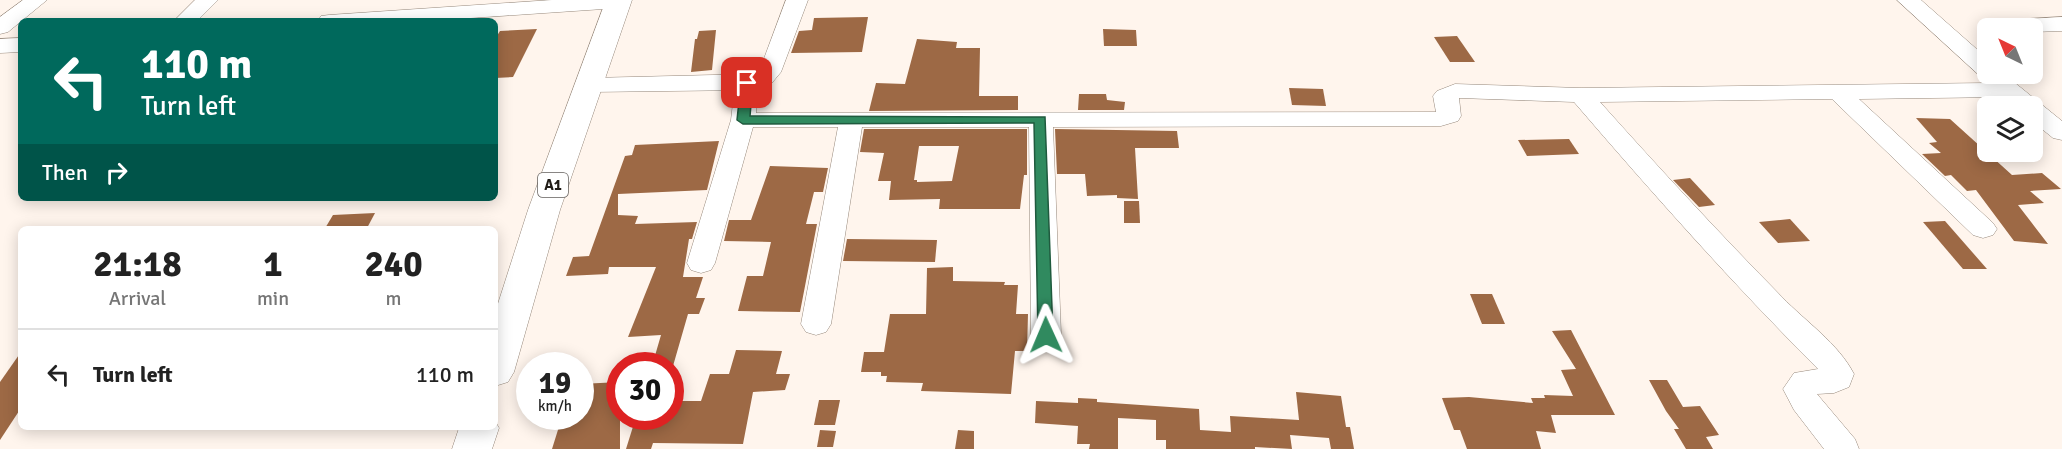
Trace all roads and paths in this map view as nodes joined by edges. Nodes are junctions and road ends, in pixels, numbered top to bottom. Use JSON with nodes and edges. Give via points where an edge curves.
{"nodes":[{"id":1,"x":36,"y":0,"type":"edge"},
{"id":2,"x":207,"y":0,"type":"edge"},
{"id":3,"x":797,"y":0,"type":"edge"},
{"id":4,"x":1908,"y":0,"type":"edge"},
{"id":5,"x":618,"y":1,"type":"edge"},
{"id":6,"x":187,"y":18,"type":"edge"},
{"id":7,"x":372,"y":18,"type":"edge"},
{"id":8,"x":2062,"y":24,"type":"edge"},
{"id":9,"x":2043,"y":25,"type":"edge"},
{"id":10,"x":0,"y":27,"type":"edge"},
{"id":11,"x":1977,"y":30,"type":"edge"},
{"id":12,"x":1944,"y":31,"type":"junction"},
{"id":13,"x":18,"y":45,"type":"edge"},
{"id":14,"x":0,"y":46,"type":"edge"},
{"id":15,"x":1977,"y":61,"type":"edge"},
{"id":16,"x":747,"y":83,"type":"junction"},
{"id":17,"x":2001,"y":84,"type":"edge"},
{"id":18,"x":590,"y":85,"type":"junction"},
{"id":19,"x":2007,"y":90,"type":"junction"},
{"id":20,"x":1838,"y":92,"type":"junction"},
{"id":21,"x":1581,"y":95,"type":"junction"},
{"id":22,"x":2015,"y":96,"type":"edge"},
{"id":23,"x":2043,"y":118,"type":"edge"},
{"id":24,"x":1041,"y":119,"type":"junction"},
{"id":25,"x":743,"y":120,"type":"junction"},
{"id":26,"x":850,"y":120,"type":"junction"},
{"id":27,"x":2062,"y":133,"type":"edge"},
{"id":28,"x":1983,"y":229,"type":"dead end"},
{"id":29,"x":701,"y":263,"type":"dead end"},
{"id":30,"x":816,"y":324,"type":"dead end"},
{"id":31,"x":1046,"y":335,"type":"dead end"},
{"id":32,"x":498,"y":362,"type":"edge"},
{"id":33,"x":478,"y":430,"type":"edge"},
{"id":34,"x":472,"y":449,"type":"edge"},
{"id":35,"x":1843,"y":449,"type":"edge"}],
"edges":[{"from":1,"to":10,"type":"street"},
{"from":2,"to":6,"type":"street"},
{"from":3,"to":16,"type":"street","via":[[770,72],[763,79]]},
{"from":4,"to":12,"type":"street"},
{"from":5,"to":7,"type":"street"},
{"from":5,"to":18,"type":"highway","number":"A1"},
{"from":8,"to":9,"type":"street"},
{"from":11,"to":12,"type":"street"},
{"from":12,"to":15,"type":"street"},
{"from":13,"to":14,"type":"street"},
{"from":16,"to":18,"type":"street"},
{"from":16,"to":25,"type":"street"},
{"from":17,"to":19,"type":"street"},
{"from":18,"to":32,"type":"highway","number":"A1","via":[[544,210]]},
{"from":19,"to":20,"type":"street"},
{"from":19,"to":22,"type":"street"},
{"from":20,"to":21,"type":"street"},
{"from":20,"to":28,"type":"street"},
{"from":21,"to":24,"type":"street","via":[[1455,91],[1445,96],[1449,116],[1441,119]]},
{"from":21,"to":35,"type":"street","via":[[1773,306],[1832,363],[1838,379],[1805,382],[1799,388]]},
{"from":23,"to":27,"type":"street"},
{"from":24,"to":26,"type":"street"},
{"from":24,"to":31,"type":"street"},
{"from":25,"to":26,"type":"street"},
{"from":25,"to":29,"type":"street"},
{"from":26,"to":30,"type":"street"},
{"from":33,"to":34,"type":"highway"}]}
